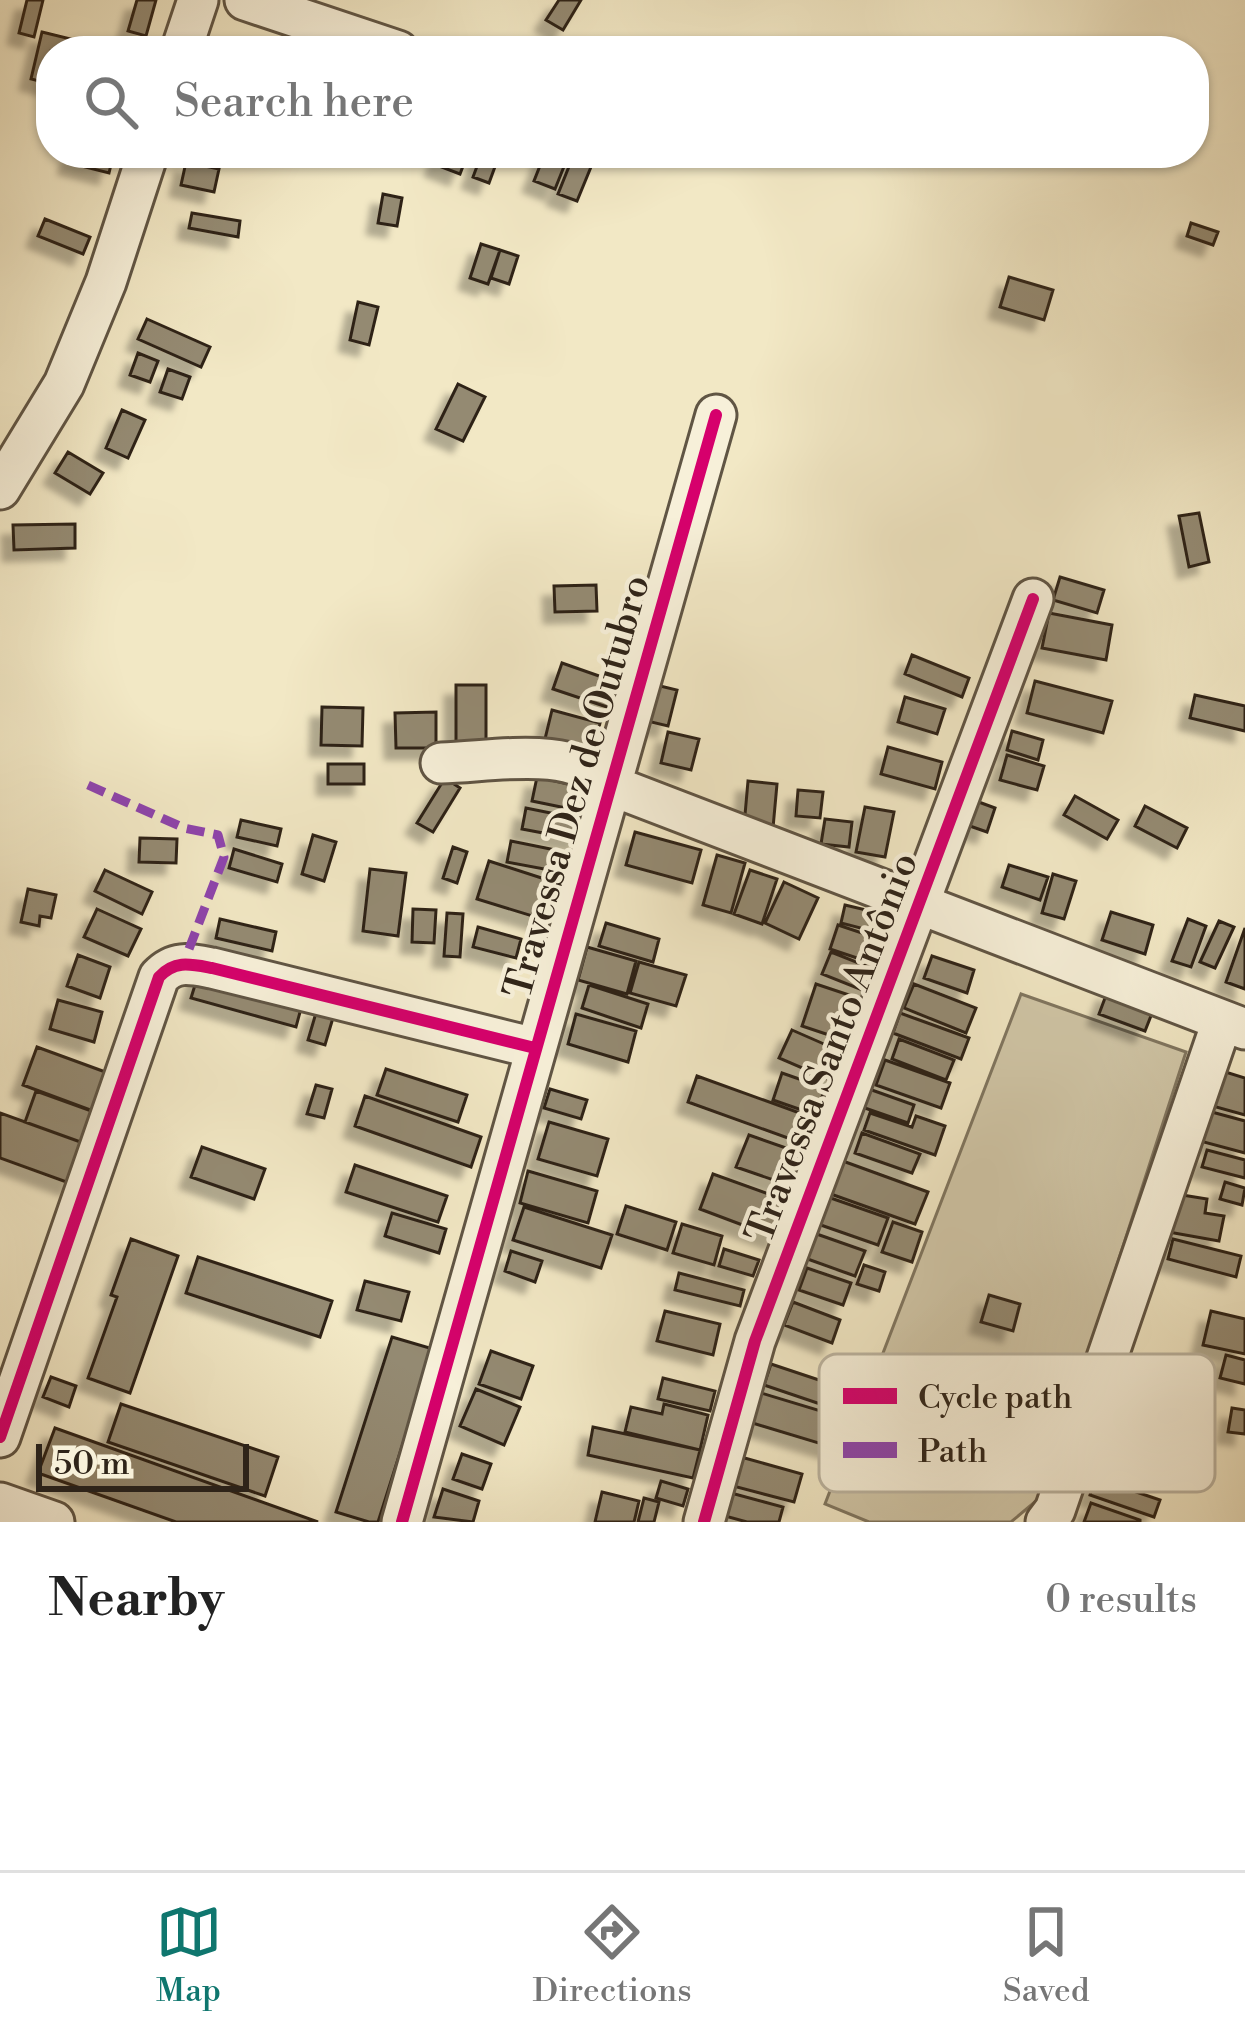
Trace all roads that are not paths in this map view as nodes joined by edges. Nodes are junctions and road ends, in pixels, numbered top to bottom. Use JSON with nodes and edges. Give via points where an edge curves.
{"nodes":[{"id":1,"x":198,"y":0,"type":"edge"},
{"id":2,"x":245,"y":0,"type":"edge"},
{"id":3,"x":186,"y":36,"type":"edge"},
{"id":4,"x":353,"y":36,"type":"edge"},
{"id":5,"x":143,"y":168,"type":"edge"},
{"id":6,"x":716,"y":415,"type":"dead end"},
{"id":7,"x":0,"y":489,"type":"edge"},
{"id":8,"x":1033,"y":599,"type":"dead end"},
{"id":9,"x":441,"y":764,"type":"dead end"},
{"id":10,"x":610,"y":785,"type":"junction"},
{"id":11,"x":919,"y":905,"type":"junction"},
{"id":12,"x":1233,"y":1025,"type":"edge"},
{"id":13,"x":535,"y":1048,"type":"junction"},
{"id":14,"x":1112,"y":1354,"type":"edge"},
{"id":15,"x":0,"y":1437,"type":"edge"},
{"id":16,"x":1062,"y":1492,"type":"edge"},
{"id":17,"x":0,"y":1503,"type":"edge"},
{"id":18,"x":54,"y":1522,"type":"edge"},
{"id":19,"x":402,"y":1522,"type":"edge"},
{"id":20,"x":704,"y":1522,"type":"edge"},
{"id":21,"x":1046,"y":1522,"type":"edge"}],
"edges":[{"from":1,"to":3,"type":"street"},
{"from":2,"to":4,"type":"street"},
{"from":5,"to":7,"type":"street","via":[[64,385]]},
{"from":6,"to":10,"type":"street","name":"Travessa Dez de Outubro"},
{"from":8,"to":11,"type":"street","name":"Travessa Santo Antônio"},
{"from":9,"to":10,"type":"street","via":[[560,760],[586,766]]},
{"from":10,"to":11,"type":"street"},
{"from":10,"to":13,"type":"street","name":"Travessa Dez de Outubro"},
{"from":11,"to":12,"type":"street"},
{"from":11,"to":20,"type":"street","name":"Travessa Santo Antônio","via":[[755,1341]]},
{"from":12,"to":14,"type":"street"},
{"from":13,"to":15,"type":"street","via":[[212,968],[167,968]]},
{"from":13,"to":19,"type":"street","name":"Travessa Dez de Outubro"},
{"from":16,"to":21,"type":"street"},
{"from":17,"to":18,"type":"street"}]}
